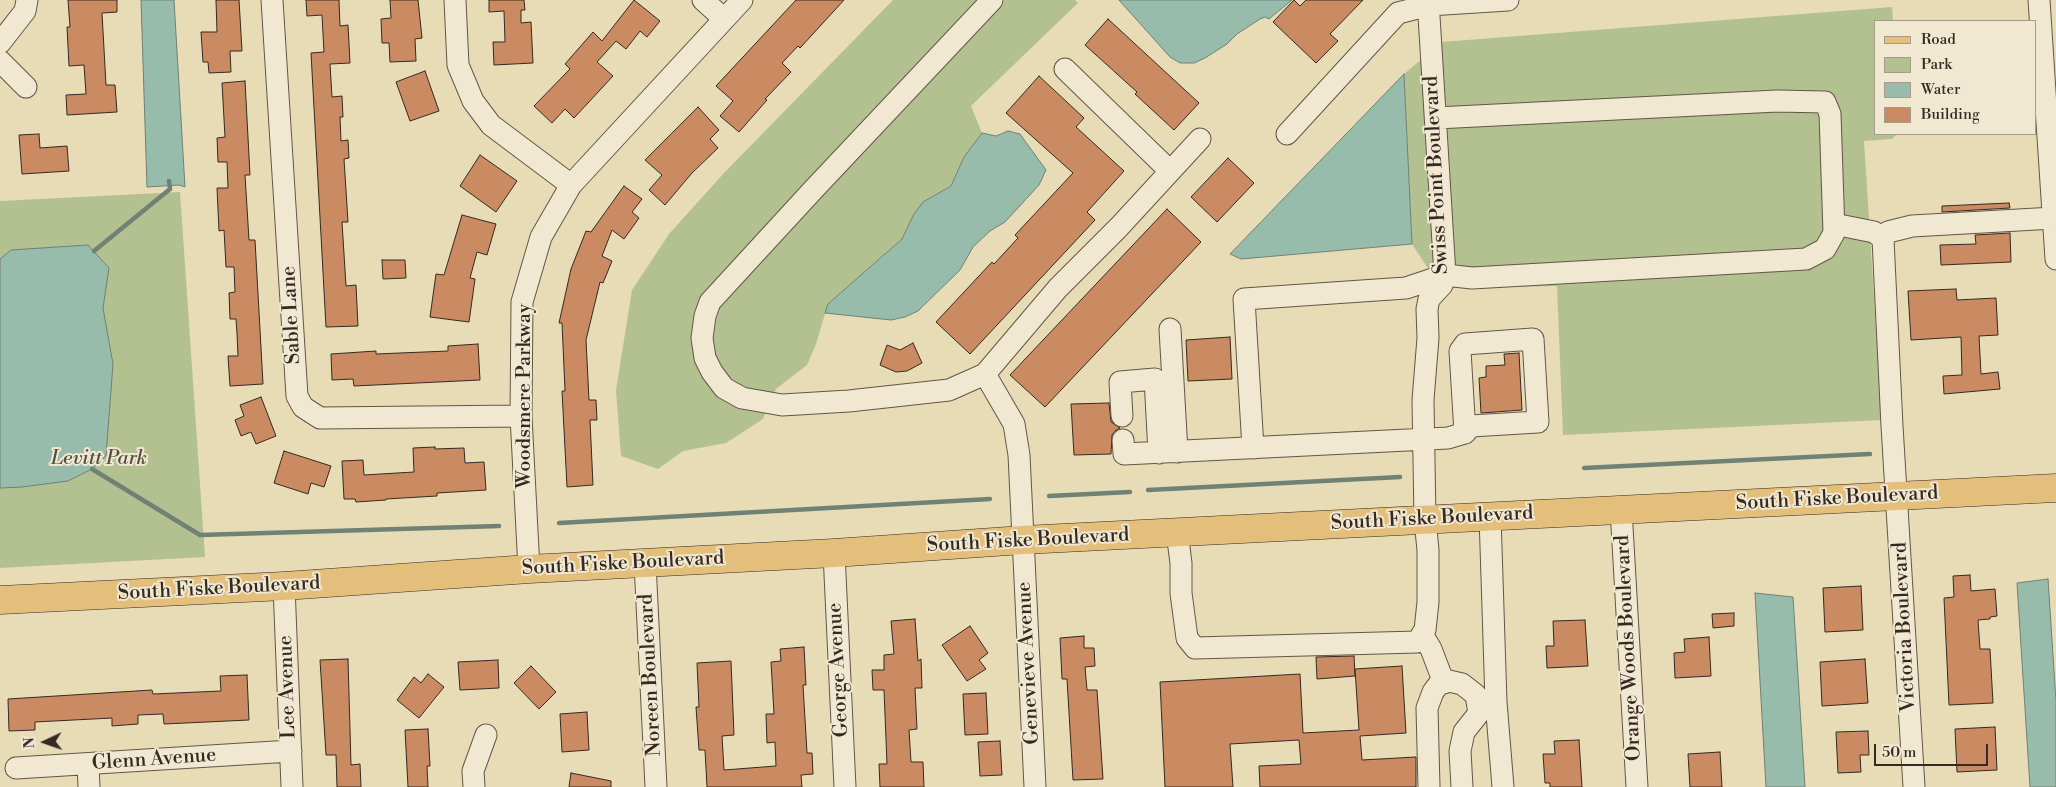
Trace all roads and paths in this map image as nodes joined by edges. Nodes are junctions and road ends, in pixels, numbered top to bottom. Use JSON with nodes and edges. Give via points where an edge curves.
{"nodes":[{"id":1,"x":28,"y":0,"type":"edge"},
{"id":2,"x":272,"y":0,"type":"edge"},
{"id":3,"x":455,"y":0,"type":"edge"},
{"id":4,"x":703,"y":0,"type":"edge"},
{"id":5,"x":742,"y":0,"type":"edge"},
{"id":6,"x":992,"y":0,"type":"edge"},
{"id":7,"x":1508,"y":0,"type":"edge"},
{"id":8,"x":2040,"y":0,"type":"edge"},
{"id":9,"x":1428,"y":2,"type":"edge"},
{"id":10,"x":724,"y":19,"type":"junction"},
{"id":11,"x":0,"y":43,"type":"edge"},
{"id":12,"x":0,"y":61,"type":"edge"},
{"id":13,"x":1065,"y":69,"type":"dead end"},
{"id":14,"x":26,"y":87,"type":"dead end"},
{"id":15,"x":1436,"y":118,"type":"junction"},
{"id":16,"x":1287,"y":134,"type":"dead end"},
{"id":17,"x":1200,"y":139,"type":"dead end"},
{"id":18,"x":1170,"y":171,"type":"junction"},
{"id":19,"x":2054,"y":183,"type":"edge"},
{"id":20,"x":571,"y":185,"type":"junction"},
{"id":21,"x":2054,"y":218,"type":"junction"},
{"id":22,"x":1834,"y":224,"type":"junction"},
{"id":23,"x":1883,"y":239,"type":"junction"},
{"id":24,"x":2056,"y":260,"type":"edge"},
{"id":25,"x":1445,"y":275,"type":"junction"},
{"id":26,"x":1170,"y":329,"type":"dead end"},
{"id":27,"x":984,"y":374,"type":"junction"},
{"id":28,"x":521,"y":416,"type":"junction"},
{"id":29,"x":1122,"y":416,"type":"dead end"},
{"id":30,"x":1465,"y":432,"type":"junction"},
{"id":31,"x":1424,"y":439,"type":"junction"},
{"id":32,"x":1123,"y":440,"type":"dead end"},
{"id":33,"x":1253,"y":448,"type":"junction"},
{"id":34,"x":1168,"y":452,"type":"junction"},
{"id":35,"x":2056,"y":488,"type":"edge"},
{"id":36,"x":1897,"y":496,"type":"junction"},
{"id":37,"x":1621,"y":509,"type":"junction"},
{"id":38,"x":1490,"y":516,"type":"junction"},
{"id":39,"x":1425,"y":520,"type":"junction"},
{"id":40,"x":1177,"y":532,"type":"junction"},
{"id":41,"x":1023,"y":540,"type":"junction"},
{"id":42,"x":834,"y":553,"type":"junction"},
{"id":43,"x":645,"y":562,"type":"junction"},
{"id":44,"x":529,"y":569,"type":"junction"},
{"id":45,"x":284,"y":586,"type":"junction"},
{"id":46,"x":0,"y":600,"type":"edge"},
{"id":47,"x":1422,"y":634,"type":"junction"},
{"id":48,"x":1444,"y":683,"type":"junction"},
{"id":49,"x":486,"y":734,"type":"dead end"},
{"id":50,"x":291,"y":751,"type":"junction"},
{"id":51,"x":88,"y":764,"type":"junction"},
{"id":52,"x":16,"y":768,"type":"dead end"},
{"id":53,"x":89,"y":787,"type":"edge"},
{"id":54,"x":292,"y":787,"type":"edge"},
{"id":55,"x":474,"y":787,"type":"edge"},
{"id":56,"x":656,"y":787,"type":"edge"},
{"id":57,"x":845,"y":787,"type":"edge"},
{"id":58,"x":1035,"y":787,"type":"edge"},
{"id":59,"x":1430,"y":787,"type":"edge"},
{"id":60,"x":1462,"y":787,"type":"edge"},
{"id":61,"x":1503,"y":787,"type":"edge"},
{"id":62,"x":1637,"y":787,"type":"edge"},
{"id":63,"x":1914,"y":787,"type":"edge"}],
"edges":[{"from":1,"to":11,"type":"street","via":[[25,11]]},
{"from":2,"to":28,"type":"street","name":"Sable Lane","via":[[296,396],[303,407],[320,418]]},
{"from":3,"to":20,"type":"street","via":[[458,65],[472,101],[490,125]]},
{"from":4,"to":10,"type":"street"},
{"from":5,"to":10,"type":"street","name":"Woodsmere Parkway"},
{"from":6,"to":27,"type":"street","via":[[710,302],[702,338],[705,358],[724,388],[758,402],[782,405],[849,401],[949,390]]},
{"from":7,"to":9,"type":"street"},
{"from":8,"to":19,"type":"street"},
{"from":9,"to":15,"type":"street","name":"Swiss Point Boulevard"},
{"from":9,"to":16,"type":"street","via":[[1398,13]]},
{"from":10,"to":20,"type":"street","name":"Woodsmere Parkway"},
{"from":12,"to":14,"type":"street"},
{"from":13,"to":18,"type":"street"},
{"from":15,"to":22,"type":"street","via":[[1825,102],[1830,114]]},
{"from":15,"to":25,"type":"street","name":"Swiss Point Boulevard"},
{"from":17,"to":18,"type":"street"},
{"from":18,"to":27,"type":"street","via":[[1058,288]]},
{"from":19,"to":21,"type":"street"},
{"from":20,"to":28,"type":"street","name":"Woodsmere Parkway","via":[[541,237],[522,302]]},
{"from":21,"to":23,"type":"street","via":[[1912,226],[1888,232]]},
{"from":21,"to":24,"type":"street"},
{"from":22,"to":23,"type":"street","via":[[1874,232]]},
{"from":22,"to":25,"type":"street","via":[[1834,233],[1825,249],[1806,259],[1472,278]]},
{"from":23,"to":36,"type":"street","name":"Victoria Boulevard"},
{"from":25,"to":31,"type":"street","name":"Swiss Point Boulevard","via":[[1427,309]]},
{"from":25,"to":33,"type":"street","via":[[1406,288],[1244,300]]},
{"from":26,"to":34,"type":"street"},
{"from":27,"to":41,"type":"street","name":"Genevieve Avenue","via":[[1014,424],[1020,455]]},
{"from":28,"to":44,"type":"street","name":"Woodsmere Parkway"},
{"from":29,"to":34,"type":"street","via":[[1120,382],[1155,379]]},
{"from":30,"to":30,"type":"street","via":[[1471,426],[1538,422],[1533,339],[1465,344],[1460,351]]},
{"from":30,"to":31,"type":"street","via":[[1448,438]]},
{"from":31,"to":33,"type":"street"},
{"from":31,"to":39,"type":"street","name":"Swiss Point Boulevard"},
{"from":32,"to":34,"type":"street","via":[[1124,454]]},
{"from":33,"to":34,"type":"street"},
{"from":35,"to":36,"type":"main road","name":"South Fiske Boulevard"},
{"from":36,"to":37,"type":"main road","name":"South Fiske Boulevard"},
{"from":36,"to":63,"type":"street","name":"Victoria Boulevard"},
{"from":37,"to":38,"type":"main road","name":"South Fiske Boulevard"},
{"from":37,"to":62,"type":"street","name":"Orange Woods Boulevard"},
{"from":38,"to":39,"type":"main road","name":"South Fiske Boulevard"},
{"from":38,"to":61,"type":"street","via":[[1496,702]]},
{"from":39,"to":40,"type":"main road","name":"South Fiske Boulevard"},
{"from":39,"to":47,"type":"street","name":"Swiss Point Boulevard","via":[[1428,602]]},
{"from":40,"to":41,"type":"main road","name":"South Fiske Boulevard"},
{"from":40,"to":47,"type":"street","via":[[1187,638],[1195,648],[1416,642]]},
{"from":41,"to":42,"type":"main road","name":"South Fiske Boulevard"},
{"from":41,"to":58,"type":"street","name":"Genevieve Avenue"},
{"from":42,"to":43,"type":"main road","name":"South Fiske Boulevard"},
{"from":42,"to":57,"type":"street","name":"George Avenue"},
{"from":43,"to":44,"type":"main road","name":"South Fiske Boulevard"},
{"from":43,"to":56,"type":"street","name":"Noreen Boulevard"},
{"from":44,"to":45,"type":"main road","name":"South Fiske Boulevard"},
{"from":45,"to":46,"type":"main road","name":"South Fiske Boulevard"},
{"from":45,"to":50,"type":"street","name":"Lee Avenue"},
{"from":47,"to":48,"type":"street"},
{"from":48,"to":59,"type":"street","via":[[1433,692],[1427,708]]},
{"from":48,"to":60,"type":"street","via":[[1462,684],[1476,695],[1479,714],[1464,732],[1460,751]]},
{"from":49,"to":55,"type":"street","via":[[473,771]]},
{"from":50,"to":51,"type":"street","name":"Glenn Avenue"},
{"from":50,"to":54,"type":"street","name":"Lee Avenue"},
{"from":51,"to":52,"type":"street","name":"Glenn Avenue"},
{"from":51,"to":53,"type":"street"}]}
